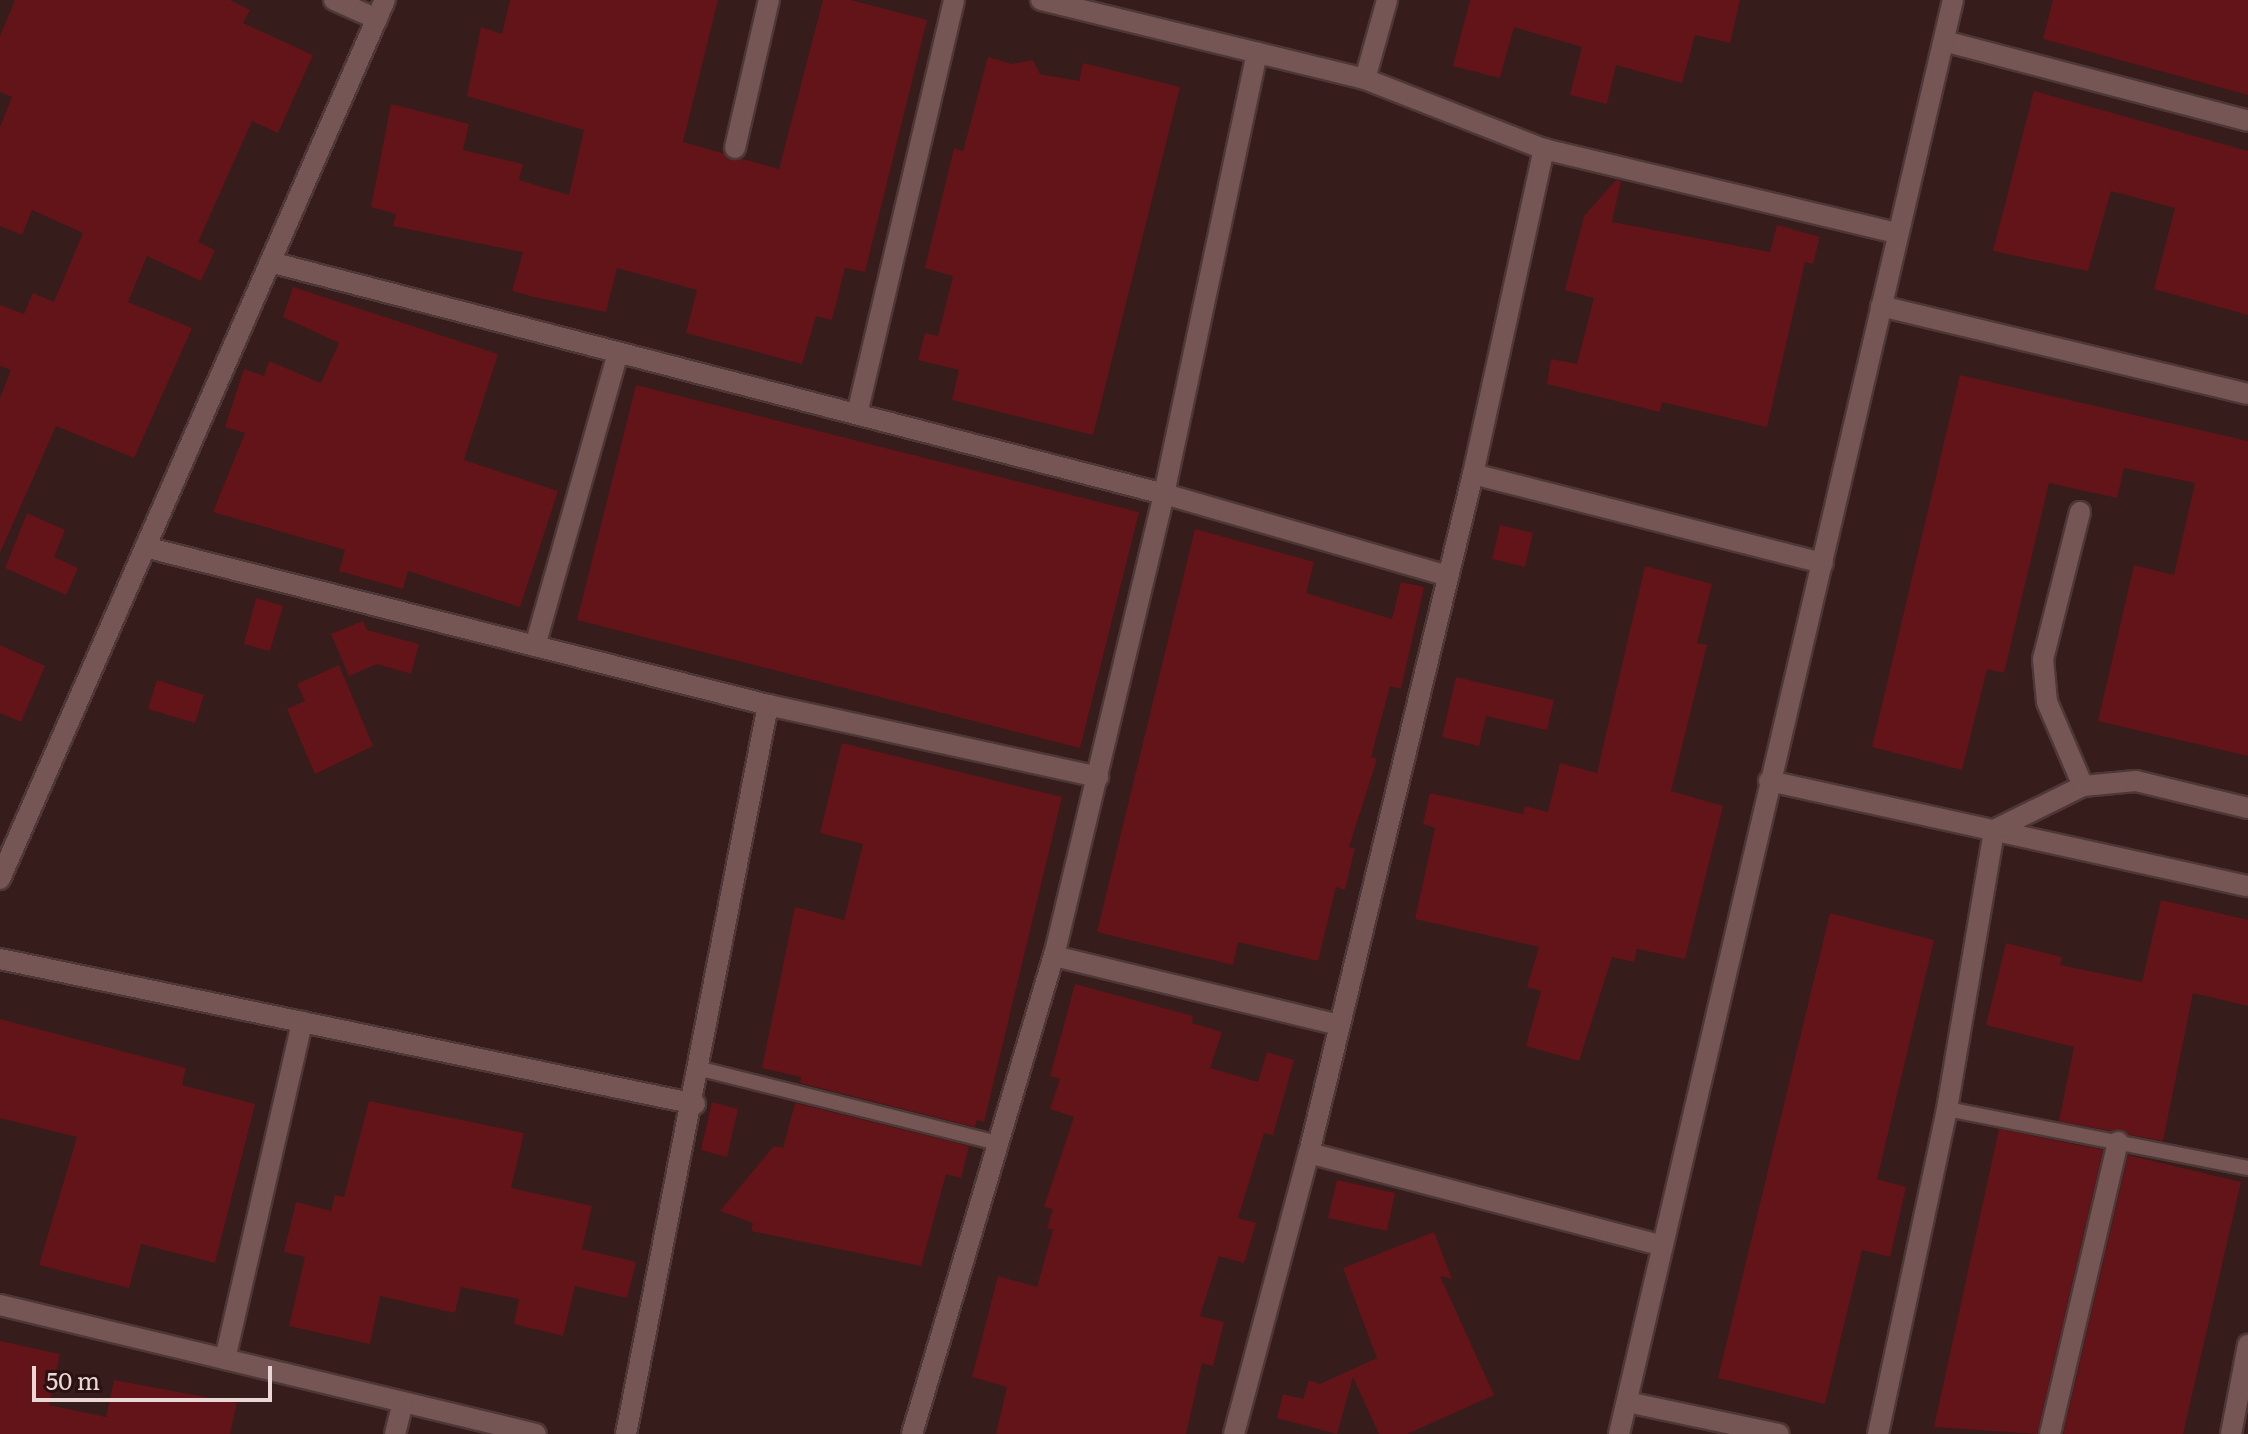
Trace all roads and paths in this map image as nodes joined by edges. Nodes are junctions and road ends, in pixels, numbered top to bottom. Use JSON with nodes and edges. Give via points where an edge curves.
{"nodes":[{"id":1,"x":334,"y":0,"type":"edge"},
{"id":2,"x":769,"y":0,"type":"edge"},
{"id":3,"x":954,"y":0,"type":"edge"},
{"id":4,"x":1041,"y":0,"type":"edge"},
{"id":5,"x":1387,"y":0,"type":"edge"},
{"id":6,"x":1953,"y":0,"type":"edge"},
{"id":7,"x":1062,"y":2,"type":"edge"},
{"id":8,"x":381,"y":9,"type":"edge"},
{"id":9,"x":1944,"y":41,"type":"junction"},
{"id":10,"x":1257,"y":53,"type":"junction"},
{"id":11,"x":1365,"y":79,"type":"junction"},
{"id":12,"x":2248,"y":121,"type":"edge"},
{"id":13,"x":735,"y":148,"type":"dead end"},
{"id":14,"x":1544,"y":149,"type":"junction"},
{"id":15,"x":1896,"y":233,"type":"junction"},
{"id":16,"x":270,"y":262,"type":"junction"},
{"id":17,"x":1881,"y":306,"type":"junction"},
{"id":18,"x":618,"y":352,"type":"junction"},
{"id":19,"x":2248,"y":394,"type":"edge"},
{"id":20,"x":857,"y":414,"type":"junction"},
{"id":21,"x":1473,"y":474,"type":"junction"},
{"id":22,"x":1164,"y":494,"type":"junction"},
{"id":23,"x":2080,"y":512,"type":"dead end"},
{"id":24,"x":145,"y":547,"type":"junction"},
{"id":25,"x":1823,"y":563,"type":"junction"},
{"id":26,"x":1445,"y":575,"type":"junction"},
{"id":27,"x":535,"y":646,"type":"junction"},
{"id":28,"x":768,"y":705,"type":"junction"},
{"id":29,"x":1098,"y":777,"type":"junction"},
{"id":30,"x":1769,"y":781,"type":"junction"},
{"id":31,"x":2083,"y":786,"type":"junction"},
{"id":32,"x":2248,"y":808,"type":"edge"},
{"id":33,"x":1994,"y":830,"type":"junction"},
{"id":34,"x":6,"y":845,"type":"edge"},
{"id":35,"x":0,"y":879,"type":"edge"},
{"id":36,"x":2248,"y":886,"type":"edge"},
{"id":37,"x":1054,"y":956,"type":"junction"},
{"id":38,"x":0,"y":959,"type":"edge"},
{"id":39,"x":302,"y":1022,"type":"junction"},
{"id":40,"x":1339,"y":1025,"type":"junction"},
{"id":41,"x":701,"y":1069,"type":"junction"},
{"id":42,"x":695,"y":1104,"type":"junction"},
{"id":43,"x":1947,"y":1109,"type":"junction"},
{"id":44,"x":2118,"y":1142,"type":"junction"},
{"id":45,"x":998,"y":1143,"type":"junction"},
{"id":46,"x":1309,"y":1153,"type":"junction"},
{"id":47,"x":2248,"y":1168,"type":"edge"},
{"id":48,"x":1660,"y":1245,"type":"junction"},
{"id":49,"x":0,"y":1305,"type":"edge"},
{"id":50,"x":2248,"y":1345,"type":"edge"},
{"id":51,"x":225,"y":1359,"type":"junction"},
{"id":52,"x":403,"y":1402,"type":"junction"},
{"id":53,"x":1627,"y":1402,"type":"junction"},
{"id":54,"x":395,"y":1434,"type":"edge"},
{"id":55,"x":536,"y":1434,"type":"edge"},
{"id":56,"x":626,"y":1434,"type":"edge"},
{"id":57,"x":912,"y":1434,"type":"edge"},
{"id":58,"x":1234,"y":1434,"type":"edge"},
{"id":59,"x":1619,"y":1434,"type":"edge"},
{"id":60,"x":1779,"y":1434,"type":"edge"},
{"id":61,"x":1878,"y":1434,"type":"edge"},
{"id":62,"x":2050,"y":1434,"type":"edge"},
{"id":63,"x":2231,"y":1434,"type":"edge"}],
"edges":[{"from":1,"to":8,"type":"street"},
{"from":2,"to":13,"type":"street"},
{"from":3,"to":20,"type":"street"},
{"from":4,"to":7,"type":"street"},
{"from":5,"to":11,"type":"street"},
{"from":6,"to":9,"type":"street"},
{"from":7,"to":10,"type":"street"},
{"from":8,"to":16,"type":"street"},
{"from":9,"to":12,"type":"street"},
{"from":9,"to":15,"type":"street"},
{"from":10,"to":11,"type":"street"},
{"from":10,"to":22,"type":"street"},
{"from":11,"to":14,"type":"street"},
{"from":14,"to":15,"type":"street"},
{"from":14,"to":21,"type":"street"},
{"from":15,"to":17,"type":"street"},
{"from":16,"to":18,"type":"street"},
{"from":16,"to":24,"type":"street"},
{"from":17,"to":19,"type":"street"},
{"from":17,"to":25,"type":"street"},
{"from":18,"to":20,"type":"street"},
{"from":18,"to":27,"type":"street"},
{"from":20,"to":22,"type":"street"},
{"from":21,"to":25,"type":"street"},
{"from":21,"to":26,"type":"street"},
{"from":22,"to":26,"type":"street"},
{"from":22,"to":29,"type":"street"},
{"from":23,"to":31,"type":"street","via":[[2043,659],[2047,702]]},
{"from":24,"to":27,"type":"street"},
{"from":24,"to":34,"type":"street"},
{"from":25,"to":30,"type":"street"},
{"from":26,"to":40,"type":"street"},
{"from":27,"to":28,"type":"street"},
{"from":28,"to":29,"type":"street"},
{"from":28,"to":41,"type":"street"},
{"from":29,"to":37,"type":"street"},
{"from":30,"to":33,"type":"street"},
{"from":30,"to":48,"type":"street"},
{"from":31,"to":32,"type":"street","via":[[2136,781]]},
{"from":31,"to":33,"type":"street"},
{"from":33,"to":36,"type":"street"},
{"from":33,"to":43,"type":"street"},
{"from":34,"to":35,"type":"street"},
{"from":37,"to":40,"type":"street"},
{"from":37,"to":45,"type":"street"},
{"from":38,"to":39,"type":"street"},
{"from":39,"to":42,"type":"street"},
{"from":39,"to":51,"type":"street"},
{"from":40,"to":46,"type":"street"},
{"from":41,"to":42,"type":"street"},
{"from":41,"to":45,"type":"lane"},
{"from":42,"to":56,"type":"street"},
{"from":43,"to":44,"type":"lane"},
{"from":43,"to":61,"type":"street"},
{"from":44,"to":47,"type":"lane"},
{"from":44,"to":62,"type":"street"},
{"from":45,"to":57,"type":"street"},
{"from":46,"to":48,"type":"street"},
{"from":46,"to":58,"type":"street"},
{"from":48,"to":53,"type":"street"},
{"from":49,"to":51,"type":"street"},
{"from":50,"to":63,"type":"street"},
{"from":51,"to":52,"type":"street"},
{"from":52,"to":54,"type":"street"},
{"from":52,"to":55,"type":"street"},
{"from":53,"to":59,"type":"street"},
{"from":53,"to":60,"type":"street"}]}
